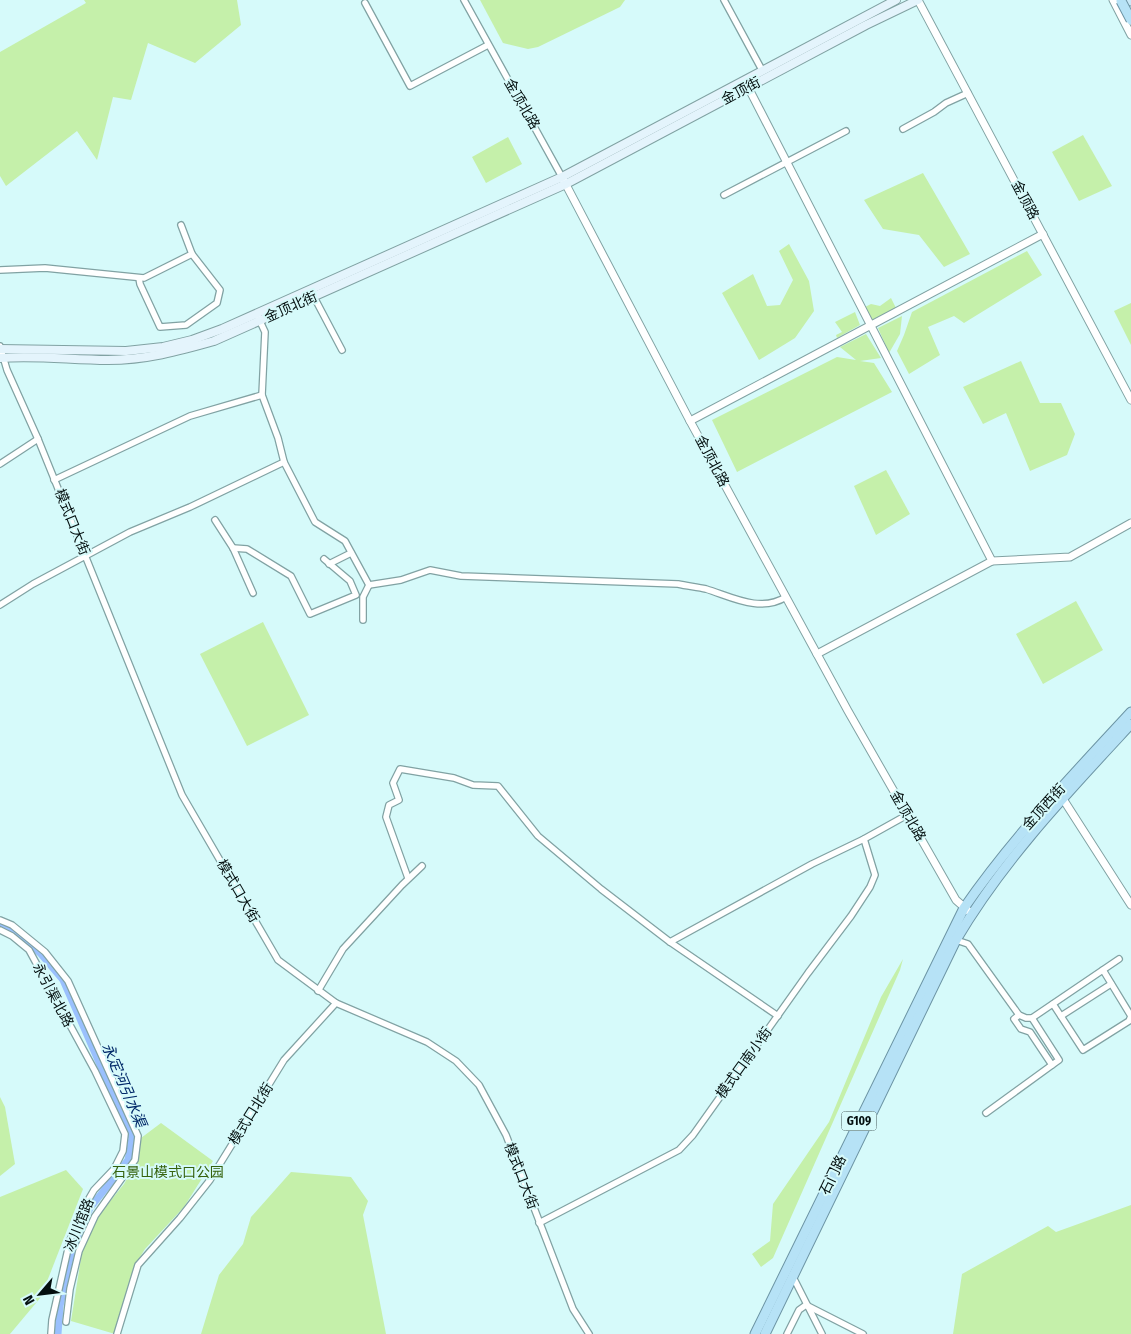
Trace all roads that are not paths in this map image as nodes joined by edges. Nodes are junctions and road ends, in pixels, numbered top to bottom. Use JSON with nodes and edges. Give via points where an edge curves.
{"nodes":[{"id":1,"x":464,"y":0,"type":"edge"},
{"id":2,"x":724,"y":0,"type":"edge"},
{"id":3,"x":896,"y":0,"type":"edge"},
{"id":4,"x":918,"y":0,"type":"edge"},
{"id":5,"x":1113,"y":0,"type":"edge"},
{"id":6,"x":1120,"y":0,"type":"edge"},
{"id":7,"x":365,"y":3,"type":"dead end"},
{"id":8,"x":1120,"y":14,"type":"junction"},
{"id":9,"x":1131,"y":19,"type":"edge"},
{"id":10,"x":1131,"y":36,"type":"edge"},
{"id":11,"x":488,"y":45,"type":"junction"},
{"id":12,"x":762,"y":70,"type":"junction"},
{"id":13,"x":748,"y":87,"type":"junction"},
{"id":14,"x":968,"y":93,"type":"junction"},
{"id":15,"x":903,"y":128,"type":"dead end"},
{"id":16,"x":846,"y":131,"type":"dead end"},
{"id":17,"x":788,"y":162,"type":"junction"},
{"id":18,"x":564,"y":180,"type":"junction"},
{"id":19,"x":724,"y":195,"type":"dead end"},
{"id":20,"x":180,"y":225,"type":"dead end"},
{"id":21,"x":1043,"y":234,"type":"junction"},
{"id":22,"x":192,"y":254,"type":"junction"},
{"id":23,"x":0,"y":270,"type":"edge"},
{"id":24,"x":139,"y":278,"type":"junction"},
{"id":25,"x":314,"y":298,"type":"junction"},
{"id":26,"x":259,"y":318,"type":"junction"},
{"id":27,"x":869,"y":326,"type":"junction"},
{"id":28,"x":0,"y":348,"type":"edge"},
{"id":29,"x":342,"y":350,"type":"dead end"},
{"id":30,"x":2,"y":358,"type":"edge"},
{"id":31,"x":262,"y":396,"type":"junction"},
{"id":32,"x":1131,"y":400,"type":"edge"},
{"id":33,"x":690,"y":421,"type":"junction"},
{"id":34,"x":38,"y":439,"type":"junction"},
{"id":35,"x":284,"y":462,"type":"junction"},
{"id":36,"x":0,"y":464,"type":"edge"},
{"id":37,"x":54,"y":480,"type":"junction"},
{"id":38,"x":215,"y":520,"type":"dead end"},
{"id":39,"x":1131,"y":523,"type":"edge"},
{"id":40,"x":233,"y":548,"type":"junction"},
{"id":41,"x":351,"y":553,"type":"junction"},
{"id":42,"x":85,"y":556,"type":"junction"},
{"id":43,"x":324,"y":559,"type":"dead end"},
{"id":44,"x":992,"y":562,"type":"junction"},
{"id":45,"x":329,"y":564,"type":"junction"},
{"id":46,"x":369,"y":585,"type":"junction"},
{"id":47,"x":253,"y":592,"type":"dead end"},
{"id":48,"x":786,"y":597,"type":"junction"},
{"id":49,"x":0,"y":605,"type":"edge"},
{"id":50,"x":363,"y":620,"type":"dead end"},
{"id":51,"x":817,"y":654,"type":"junction"},
{"id":52,"x":1131,"y":712,"type":"edge"},
{"id":53,"x":1131,"y":724,"type":"edge"},
{"id":54,"x":1063,"y":799,"type":"junction"},
{"id":55,"x":908,"y":816,"type":"junction"},
{"id":56,"x":864,"y":840,"type":"junction"},
{"id":57,"x":422,"y":866,"type":"dead end"},
{"id":58,"x":408,"y":878,"type":"junction"},
{"id":59,"x":1131,"y":905,"type":"edge"},
{"id":60,"x":964,"y":908,"type":"junction"},
{"id":61,"x":972,"y":914,"type":"junction"},
{"id":62,"x":0,"y":920,"type":"edge"},
{"id":63,"x":0,"y":930,"type":"edge"},
{"id":64,"x":956,"y":940,"type":"junction"},
{"id":65,"x":670,"y":942,"type":"junction"},
{"id":66,"x":1119,"y":959,"type":"dead end"},
{"id":67,"x":1104,"y":970,"type":"junction"},
{"id":68,"x":1111,"y":984,"type":"junction"},
{"id":69,"x":318,"y":991,"type":"junction"},
{"id":70,"x":336,"y":1003,"type":"junction"},
{"id":71,"x":1053,"y":1004,"type":"junction"},
{"id":72,"x":1020,"y":1015,"type":"junction"},
{"id":73,"x":778,"y":1016,"type":"junction"},
{"id":74,"x":1061,"y":1016,"type":"junction"},
{"id":75,"x":1032,"y":1018,"type":"junction"},
{"id":76,"x":1052,"y":1065,"type":"junction"},
{"id":77,"x":95,"y":1072,"type":"joint"},
{"id":78,"x":986,"y":1113,"type":"dead end"},
{"id":79,"x":539,"y":1223,"type":"junction"},
{"id":80,"x":790,"y":1274,"type":"junction"},
{"id":81,"x":806,"y":1305,"type":"junction"},
{"id":82,"x":66,"y":1322,"type":"dead end"},
{"id":83,"x":51,"y":1334,"type":"edge"},
{"id":84,"x":117,"y":1334,"type":"edge"},
{"id":85,"x":589,"y":1334,"type":"edge"},
{"id":86,"x":755,"y":1334,"type":"edge"},
{"id":87,"x":765,"y":1334,"type":"edge"},
{"id":88,"x":787,"y":1334,"type":"edge"},
{"id":89,"x":822,"y":1334,"type":"edge"},
{"id":90,"x":863,"y":1334,"type":"edge"}],
"edges":[{"from":1,"to":11,"type":"street","name":"金顶北路"},
{"from":2,"to":12,"type":"street"},
{"from":3,"to":12,"type":"main road","name":"金顶街"},
{"from":4,"to":13,"type":"main road","name":"金顶街"},
{"from":4,"to":14,"type":"street","name":"金顶路"},
{"from":5,"to":8,"type":"street"},
{"from":6,"to":9,"type":"highway","bridge":true},
{"from":7,"to":11,"type":"street","via":[[410,86]]},
{"from":8,"to":9,"type":"street"},
{"from":8,"to":10,"type":"street"},
{"from":11,"to":18,"type":"street","name":"金顶北路"},
{"from":12,"to":18,"type":"main road","name":"金顶街"},
{"from":13,"to":17,"type":"street"},
{"from":13,"to":18,"type":"main road","name":"金顶街"},
{"from":14,"to":15,"type":"street"},
{"from":14,"to":21,"type":"street","name":"金顶路"},
{"from":16,"to":17,"type":"street"},
{"from":17,"to":19,"type":"street"},
{"from":17,"to":27,"type":"street"},
{"from":18,"to":25,"type":"main road","name":"金顶北街"},
{"from":18,"to":26,"type":"main road","name":"金顶北街"},
{"from":18,"to":33,"type":"street","name":"金顶北路"},
{"from":20,"to":22,"type":"street"},
{"from":21,"to":27,"type":"street"},
{"from":21,"to":32,"type":"street","name":"金顶路"},
{"from":22,"to":24,"type":"street"},
{"from":22,"to":24,"type":"street","via":[[220,290],[217,304],[186,325],[160,327]]},
{"from":23,"to":24,"type":"street","via":[[45,268]]},
{"from":25,"to":26,"type":"main road","name":"金顶北街"},
{"from":25,"to":29,"type":"street"},
{"from":26,"to":28,"type":"main road","name":"金顶北街","via":[[163,348],[126,352]]},
{"from":26,"to":30,"type":"main road","name":"金顶北街","via":[[214,341],[143,358]]},
{"from":26,"to":31,"type":"street","via":[[265,332]]},
{"from":27,"to":33,"type":"street"},
{"from":27,"to":44,"type":"street"},
{"from":28,"to":30,"type":"street","name":"模式口大街"},
{"from":30,"to":34,"type":"street","name":"模式口大街"},
{"from":31,"to":35,"type":"street"},
{"from":31,"to":37,"type":"street","via":[[190,416]]},
{"from":33,"to":48,"type":"street","name":"金顶北路"},
{"from":34,"to":36,"type":"street"},
{"from":34,"to":37,"type":"street","name":"模式口大街"},
{"from":35,"to":41,"type":"street","via":[[315,522],[344,541]]},
{"from":35,"to":42,"type":"street"},
{"from":37,"to":42,"type":"street","name":"模式口大街"},
{"from":38,"to":40,"type":"street"},
{"from":39,"to":44,"type":"street","via":[[1070,557]]},
{"from":40,"to":45,"type":"street","via":[[247,549],[291,576],[310,614],[356,595],[350,581]]},
{"from":40,"to":47,"type":"street"},
{"from":41,"to":45,"type":"street"},
{"from":41,"to":46,"type":"street"},
{"from":42,"to":49,"type":"street"},
{"from":42,"to":69,"type":"street","name":"模式口大街","via":[[182,795],[278,960]]},
{"from":43,"to":45,"type":"street"},
{"from":44,"to":51,"type":"street"},
{"from":46,"to":48,"type":"street","via":[[401,580],[430,570],[461,576],[678,584],[751,604],[773,603]]},
{"from":46,"to":50,"type":"street","via":[[363,597]]},
{"from":48,"to":51,"type":"street","name":"金顶北路"},
{"from":51,"to":55,"type":"street","name":"金顶北路"},
{"from":52,"to":60,"type":"highway","name":"金顶西街","number":"G109","via":[[1026,826]]},
{"from":53,"to":54,"type":"highway","name":"金顶西街","number":"G109"},
{"from":54,"to":59,"type":"street"},
{"from":54,"to":61,"type":"highway","name":"金顶西街","number":"G109","via":[[989,888]]},
{"from":55,"to":56,"type":"street"},
{"from":55,"to":60,"type":"street","name":"金顶北路","via":[[956,900]]},
{"from":56,"to":65,"type":"street","via":[[812,864]]},
{"from":56,"to":73,"type":"street","name":"模式口南小街","via":[[875,874],[870,887]]},
{"from":57,"to":58,"type":"street"},
{"from":58,"to":65,"type":"street","via":[[386,817],[389,805],[398,800],[393,783],[400,769],[454,778],[473,785],[498,786],[538,836]]},
{"from":58,"to":69,"type":"street","via":[[343,949]]},
{"from":60,"to":61,"type":"street","name":"金顶北路"},
{"from":60,"to":80,"type":"highway","name":"石门路","number":"G109","via":[[902,1030]]},
{"from":61,"to":64,"type":"highway","name":"石门路","number":"G109"},
{"from":62,"to":82,"type":"street","via":[[12,925],[45,952],[68,981],[138,1136],[135,1160],[95,1216],[79,1251]]},
{"from":63,"to":77,"type":"street","name":"永引渠北路","via":[[29,950]]},
{"from":64,"to":72,"type":"street","via":[[968,944]]},
{"from":64,"to":80,"type":"highway","name":"石门路","number":"G109"},
{"from":65,"to":73,"type":"street"},
{"from":66,"to":67,"type":"street"},
{"from":67,"to":68,"type":"street"},
{"from":67,"to":71,"type":"street"},
{"from":68,"to":74,"type":"street"},
{"from":68,"to":74,"type":"street","via":[[1131,1016],[1129,1021],[1083,1050]]},
{"from":69,"to":70,"type":"street","name":"模式口大街"},
{"from":70,"to":79,"type":"street","name":"模式口大街","via":[[427,1042],[456,1061],[479,1085],[506,1135]]},
{"from":70,"to":84,"type":"street","name":"模式口北街","via":[[284,1060],[210,1180],[138,1266]]},
{"from":71,"to":74,"type":"street"},
{"from":71,"to":75,"type":"street"},
{"from":72,"to":75,"type":"street"},
{"from":72,"to":76,"type":"street","via":[[1014,1020],[1021,1029],[1030,1032]]},
{"from":73,"to":79,"type":"street","name":"模式口南小街","via":[[679,1150]]},
{"from":75,"to":76,"type":"street","via":[[1059,1060]]},
{"from":76,"to":78,"type":"street"},
{"from":77,"to":83,"type":"street","name":"冰川馆路","via":[[124,1134],[123,1151],[114,1169],[94,1190],[70,1240]]},
{"from":79,"to":85,"type":"street","name":"模式口大街","via":[[574,1309]]},
{"from":80,"to":81,"type":"street"},
{"from":80,"to":86,"type":"highway","name":"石门路","number":"G109"},
{"from":80,"to":87,"type":"highway","name":"石门路","number":"G109"},
{"from":81,"to":88,"type":"street","via":[[799,1310]]},
{"from":81,"to":89,"type":"street"},
{"from":81,"to":90,"type":"street"}]}
